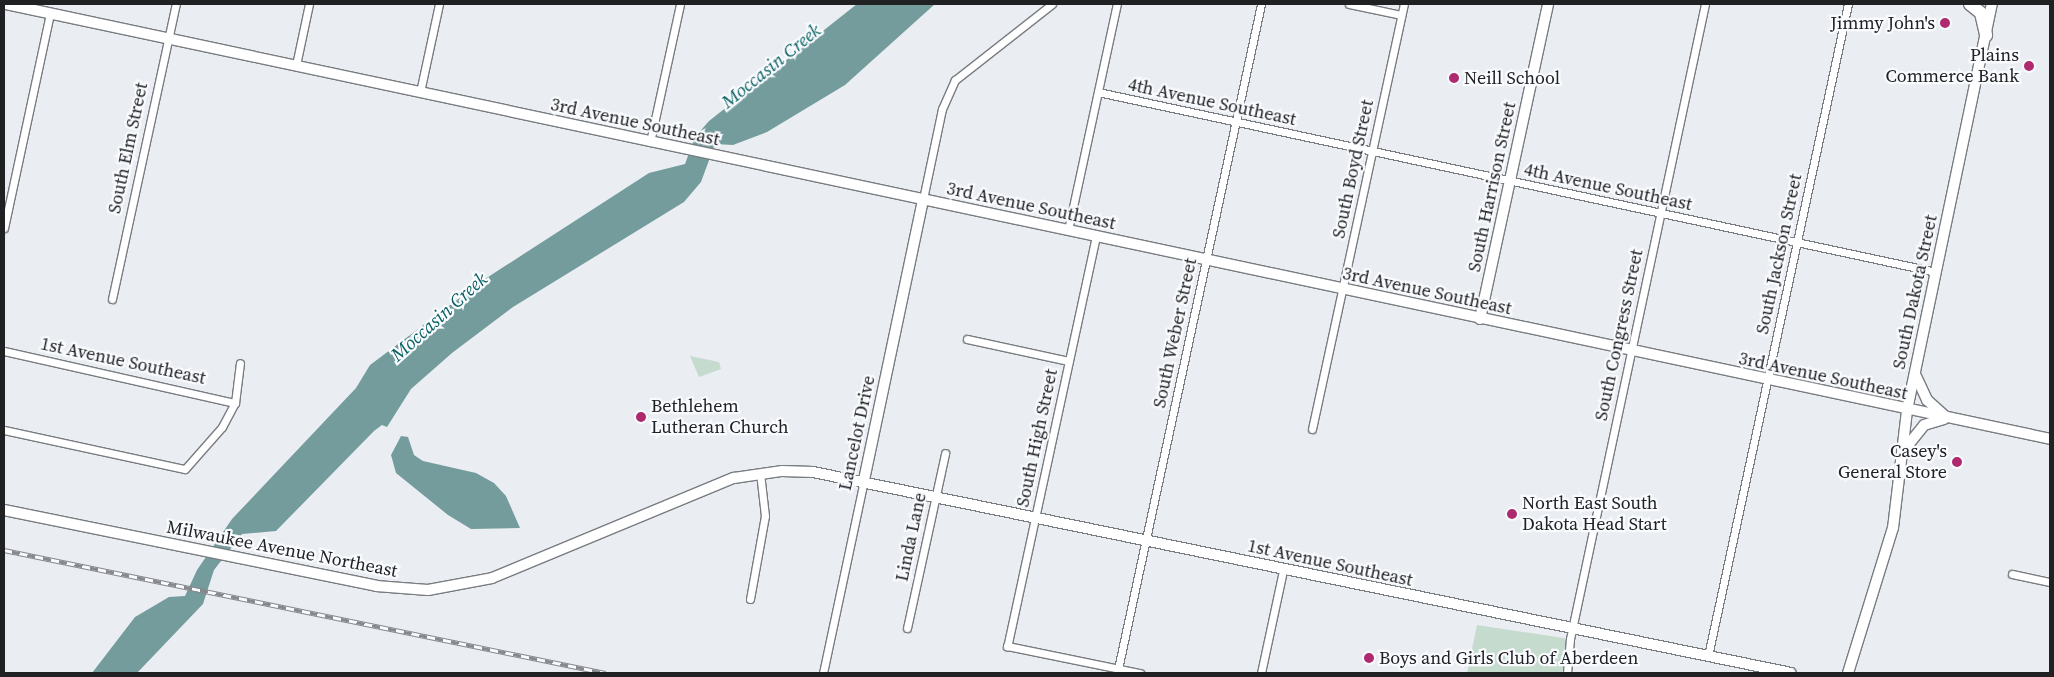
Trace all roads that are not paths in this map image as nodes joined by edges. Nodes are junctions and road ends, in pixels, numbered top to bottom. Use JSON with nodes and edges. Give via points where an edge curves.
{"nodes":[{"id":1,"x":6,"y":4,"type":"edge"},
{"id":2,"x":176,"y":4,"type":"edge"},
{"id":3,"x":309,"y":4,"type":"edge"},
{"id":4,"x":439,"y":4,"type":"edge"},
{"id":5,"x":680,"y":4,"type":"edge"},
{"id":6,"x":1052,"y":4,"type":"edge"},
{"id":7,"x":1117,"y":4,"type":"edge"},
{"id":8,"x":1260,"y":4,"type":"edge"},
{"id":9,"x":1349,"y":4,"type":"edge"},
{"id":10,"x":1404,"y":4,"type":"edge"},
{"id":11,"x":1548,"y":4,"type":"edge"},
{"id":12,"x":1705,"y":4,"type":"edge"},
{"id":13,"x":1848,"y":4,"type":"edge"},
{"id":14,"x":1970,"y":4,"type":"edge"},
{"id":15,"x":1992,"y":4,"type":"edge"},
{"id":16,"x":50,"y":14,"type":"junction"},
{"id":17,"x":1401,"y":15,"type":"junction"},
{"id":18,"x":1986,"y":34,"type":"junction"},
{"id":19,"x":168,"y":38,"type":"junction"},
{"id":20,"x":296,"y":65,"type":"junction"},
{"id":21,"x":420,"y":92,"type":"junction"},
{"id":22,"x":1098,"y":92,"type":"junction"},
{"id":23,"x":1235,"y":122,"type":"junction"},
{"id":24,"x":650,"y":142,"type":"junction"},
{"id":25,"x":1372,"y":152,"type":"junction"},
{"id":26,"x":1510,"y":182,"type":"junction"},
{"id":27,"x":922,"y":199,"type":"junction"},
{"id":28,"x":1660,"y":213,"type":"junction"},
{"id":29,"x":4,"y":228,"type":"edge"},
{"id":30,"x":1068,"y":230,"type":"junction"},
{"id":31,"x":1096,"y":236,"type":"junction"},
{"id":32,"x":1796,"y":243,"type":"junction"},
{"id":33,"x":1206,"y":260,"type":"junction"},
{"id":34,"x":1936,"y":272,"type":"junction"},
{"id":35,"x":1343,"y":290,"type":"junction"},
{"id":36,"x":112,"y":298,"type":"dead end"},
{"id":37,"x":1480,"y":319,"type":"junction"},
{"id":38,"x":967,"y":339,"type":"dead end"},
{"id":39,"x":4,"y":352,"type":"edge"},
{"id":40,"x":1630,"y":352,"type":"junction"},
{"id":41,"x":1069,"y":361,"type":"junction"},
{"id":42,"x":240,"y":363,"type":"dead end"},
{"id":43,"x":1915,"y":373,"type":"junction"},
{"id":44,"x":1768,"y":381,"type":"junction"},
{"id":45,"x":235,"y":403,"type":"junction"},
{"id":46,"x":1907,"y":410,"type":"junction"},
{"id":47,"x":1950,"y":419,"type":"junction"},
{"id":48,"x":4,"y":430,"type":"edge"},
{"id":49,"x":1312,"y":430,"type":"dead end"},
{"id":50,"x":2050,"y":439,"type":"edge"},
{"id":51,"x":945,"y":453,"type":"dead end"},
{"id":52,"x":1902,"y":458,"type":"junction"},
{"id":53,"x":760,"y":473,"type":"junction"},
{"id":54,"x":864,"y":480,"type":"junction"},
{"id":55,"x":936,"y":495,"type":"junction"},
{"id":56,"x":4,"y":510,"type":"edge"},
{"id":57,"x":1035,"y":517,"type":"junction"},
{"id":58,"x":1146,"y":540,"type":"junction"},
{"id":59,"x":1283,"y":570,"type":"junction"},
{"id":60,"x":2012,"y":574,"type":"dead end"},
{"id":61,"x":2050,"y":582,"type":"edge"},
{"id":62,"x":750,"y":599,"type":"dead end"},
{"id":63,"x":907,"y":628,"type":"dead end"},
{"id":64,"x":1572,"y":629,"type":"junction"},
{"id":65,"x":1708,"y":656,"type":"junction"},
{"id":66,"x":1118,"y":669,"type":"junction"},
{"id":67,"x":823,"y":673,"type":"edge"},
{"id":68,"x":1140,"y":673,"type":"edge"},
{"id":69,"x":1261,"y":673,"type":"edge"},
{"id":70,"x":1567,"y":673,"type":"edge"},
{"id":71,"x":1791,"y":673,"type":"edge"},
{"id":72,"x":1848,"y":673,"type":"edge"}],
"edges":[{"from":1,"to":16,"type":"street","name":"3rd Avenue Southeast"},
{"from":2,"to":19,"type":"street","name":"South Elm Street"},
{"from":3,"to":20,"type":"street"},
{"from":4,"to":21,"type":"street"},
{"from":5,"to":24,"type":"street"},
{"from":6,"to":27,"type":"street","via":[[955,80],[942,109]]},
{"from":7,"to":22,"type":"street"},
{"from":8,"to":23,"type":"street","name":"South Weber Street"},
{"from":9,"to":17,"type":"street"},
{"from":10,"to":17,"type":"street","name":"South Boyd Street"},
{"from":11,"to":26,"type":"street","name":"South Harrison Street"},
{"from":12,"to":28,"type":"street","name":"South Congress Street"},
{"from":13,"to":32,"type":"street","name":"South Jackson Street"},
{"from":14,"to":18,"type":"highway","via":[[1981,14]]},
{"from":15,"to":18,"type":"street","name":"South Dakota Street"},
{"from":16,"to":19,"type":"street","name":"3rd Avenue Southeast"},
{"from":16,"to":29,"type":"street"},
{"from":17,"to":25,"type":"street","name":"South Boyd Street"},
{"from":18,"to":34,"type":"street","name":"South Dakota Street"},
{"from":19,"to":20,"type":"street","name":"3rd Avenue Southeast"},
{"from":19,"to":36,"type":"street","name":"South Elm Street"},
{"from":20,"to":21,"type":"street","name":"3rd Avenue Southeast"},
{"from":21,"to":24,"type":"street","name":"3rd Avenue Southeast"},
{"from":22,"to":23,"type":"street","name":"4th Avenue Southeast"},
{"from":22,"to":30,"type":"street"},
{"from":23,"to":25,"type":"street","name":"4th Avenue Southeast"},
{"from":23,"to":33,"type":"street","name":"South Weber Street"},
{"from":24,"to":27,"type":"street","name":"3rd Avenue Southeast"},
{"from":25,"to":26,"type":"street","name":"4th Avenue Southeast"},
{"from":25,"to":35,"type":"street","name":"South Boyd Street"},
{"from":26,"to":28,"type":"street","name":"4th Avenue Southeast"},
{"from":26,"to":37,"type":"street","name":"South Harrison Street"},
{"from":27,"to":30,"type":"street","name":"3rd Avenue Southeast"},
{"from":27,"to":54,"type":"street","name":"Lancelot Drive"},
{"from":28,"to":32,"type":"street","name":"4th Avenue Southeast"},
{"from":28,"to":40,"type":"street","name":"South Congress Street"},
{"from":30,"to":31,"type":"street","name":"3rd Avenue Southeast"},
{"from":31,"to":33,"type":"street","name":"3rd Avenue Southeast"},
{"from":31,"to":41,"type":"street","name":"South High Street"},
{"from":32,"to":34,"type":"street","name":"4th Avenue Southeast"},
{"from":32,"to":44,"type":"street","name":"South Jackson Street"},
{"from":33,"to":35,"type":"street","name":"3rd Avenue Southeast"},
{"from":33,"to":58,"type":"street","name":"South Weber Street"},
{"from":34,"to":43,"type":"street","name":"South Dakota Street"},
{"from":35,"to":37,"type":"street","name":"3rd Avenue Southeast"},
{"from":35,"to":49,"type":"street","name":"South Boyd Street"},
{"from":37,"to":40,"type":"street","name":"3rd Avenue Southeast"},
{"from":38,"to":41,"type":"street"},
{"from":39,"to":45,"type":"street","name":"1st Avenue Southeast"},
{"from":40,"to":44,"type":"street","name":"3rd Avenue Southeast"},
{"from":40,"to":64,"type":"street","name":"South Congress Street"},
{"from":41,"to":57,"type":"street","name":"South High Street"},
{"from":42,"to":45,"type":"street"},
{"from":43,"to":46,"type":"street","name":"South Dakota Street"},
{"from":43,"to":47,"type":"street","via":[[1927,400]]},
{"from":44,"to":46,"type":"street","name":"3rd Avenue Southeast"},
{"from":44,"to":65,"type":"street","name":"South Jackson Street"},
{"from":45,"to":48,"type":"street","via":[[222,427],[185,469]]},
{"from":46,"to":47,"type":"street","name":"3rd Avenue Southeast"},
{"from":46,"to":52,"type":"street","name":"South Dakota Street"},
{"from":47,"to":50,"type":"street","name":"3rd Avenue Southeast"},
{"from":47,"to":52,"type":"street","via":[[1924,425]]},
{"from":51,"to":55,"type":"street","name":"Linda Lane"},
{"from":52,"to":72,"type":"street","name":"South Dakota Street","via":[[1888,548]]},
{"from":53,"to":54,"type":"street","name":"Milwaukee Avenue Northeast","via":[[798,470]]},
{"from":53,"to":56,"type":"street","name":"Milwaukee Avenue Northeast","via":[[700,490],[512,570],[461,586],[420,590],[376,586]]},
{"from":53,"to":62,"type":"street","via":[[765,516]]},
{"from":54,"to":55,"type":"street","name":"1st Avenue Southeast"},
{"from":54,"to":67,"type":"street","name":"Lancelot Drive"},
{"from":55,"to":57,"type":"street","name":"1st Avenue Southeast"},
{"from":55,"to":63,"type":"street","name":"Linda Lane"},
{"from":57,"to":58,"type":"street","name":"1st Avenue Southeast"},
{"from":57,"to":66,"type":"street","name":"South High Street","via":[[1007,646]]},
{"from":58,"to":59,"type":"street","name":"1st Avenue Southeast"},
{"from":58,"to":66,"type":"street","name":"South Weber Street"},
{"from":59,"to":64,"type":"street","name":"1st Avenue Southeast"},
{"from":59,"to":69,"type":"street"},
{"from":60,"to":61,"type":"street"},
{"from":64,"to":65,"type":"street","name":"1st Avenue Southeast"},
{"from":64,"to":70,"type":"street","name":"South Congress Street"},
{"from":65,"to":71,"type":"street","name":"1st Avenue Southeast"},
{"from":66,"to":68,"type":"street"}]}
